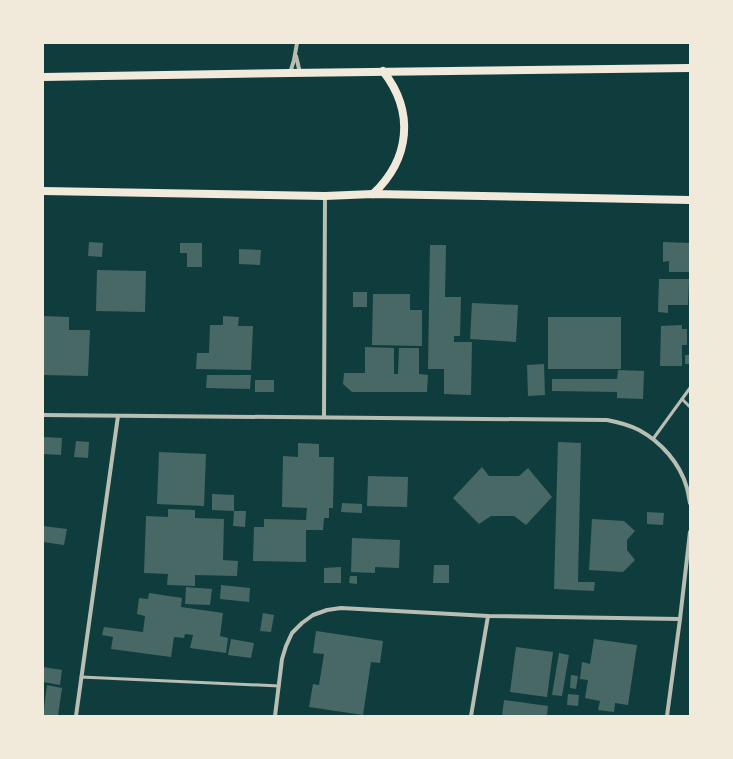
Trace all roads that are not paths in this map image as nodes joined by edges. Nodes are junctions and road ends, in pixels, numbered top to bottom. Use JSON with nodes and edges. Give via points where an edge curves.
{"nodes":[{"id":1,"x":297,"y":43,"type":"edge"},
{"id":2,"x":295,"y":53,"type":"junction"},
{"id":3,"x":690,"y":68,"type":"edge"},
{"id":4,"x":383,"y":72,"type":"junction"},
{"id":5,"x":290,"y":73,"type":"junction"},
{"id":6,"x":300,"y":73,"type":"junction"},
{"id":7,"x":43,"y":78,"type":"edge"},
{"id":8,"x":43,"y":191,"type":"edge"},
{"id":9,"x":373,"y":194,"type":"junction"},
{"id":10,"x":325,"y":196,"type":"junction"},
{"id":11,"x":690,"y":200,"type":"edge"},
{"id":12,"x":690,"y":388,"type":"edge"},
{"id":13,"x":682,"y":398,"type":"junction"},
{"id":14,"x":690,"y":407,"type":"edge"},
{"id":15,"x":43,"y":415,"type":"edge"},
{"id":16,"x":118,"y":416,"type":"junction"},
{"id":17,"x":324,"y":418,"type":"junction"},
{"id":18,"x":653,"y":439,"type":"junction"},
{"id":19,"x":690,"y":503,"type":"edge"},
{"id":20,"x":690,"y":532,"type":"edge"},
{"id":21,"x":488,"y":616,"type":"junction"},
{"id":22,"x":680,"y":619,"type":"junction"},
{"id":23,"x":82,"y":678,"type":"junction"},
{"id":24,"x":279,"y":686,"type":"junction"},
{"id":25,"x":76,"y":716,"type":"edge"},
{"id":26,"x":275,"y":716,"type":"edge"},
{"id":27,"x":471,"y":716,"type":"edge"},
{"id":28,"x":667,"y":716,"type":"edge"}],
"edges":[{"from":1,"to":2,"type":"street"},
{"from":2,"to":5,"type":"street"},
{"from":2,"to":6,"type":"street"},
{"from":3,"to":4,"type":"main road"},
{"from":4,"to":6,"type":"main road"},
{"from":4,"to":9,"type":"main road","via":[[400,100],[404,131],[396,165]]},
{"from":5,"to":6,"type":"main road"},
{"from":5,"to":7,"type":"main road"},
{"from":8,"to":10,"type":"main road"},
{"from":9,"to":10,"type":"main road"},
{"from":9,"to":11,"type":"main road"},
{"from":10,"to":17,"type":"street"},
{"from":12,"to":13,"type":"lane"},
{"from":13,"to":14,"type":"lane"},
{"from":13,"to":18,"type":"lane"},
{"from":15,"to":16,"type":"street"},
{"from":16,"to":17,"type":"street"},
{"from":16,"to":23,"type":"street"},
{"from":17,"to":18,"type":"street","via":[[607,420],[623,423]]},
{"from":18,"to":19,"type":"street","via":[[668,452],[679,469],[687,487]]},
{"from":20,"to":22,"type":"street"},
{"from":21,"to":22,"type":"street"},
{"from":21,"to":24,"type":"street","via":[[340,608],[327,610],[313,615],[292,633],[282,659]]},
{"from":21,"to":27,"type":"street"},
{"from":22,"to":28,"type":"street"},
{"from":23,"to":24,"type":"lane"},
{"from":23,"to":25,"type":"street"},
{"from":24,"to":26,"type":"street"}]}
